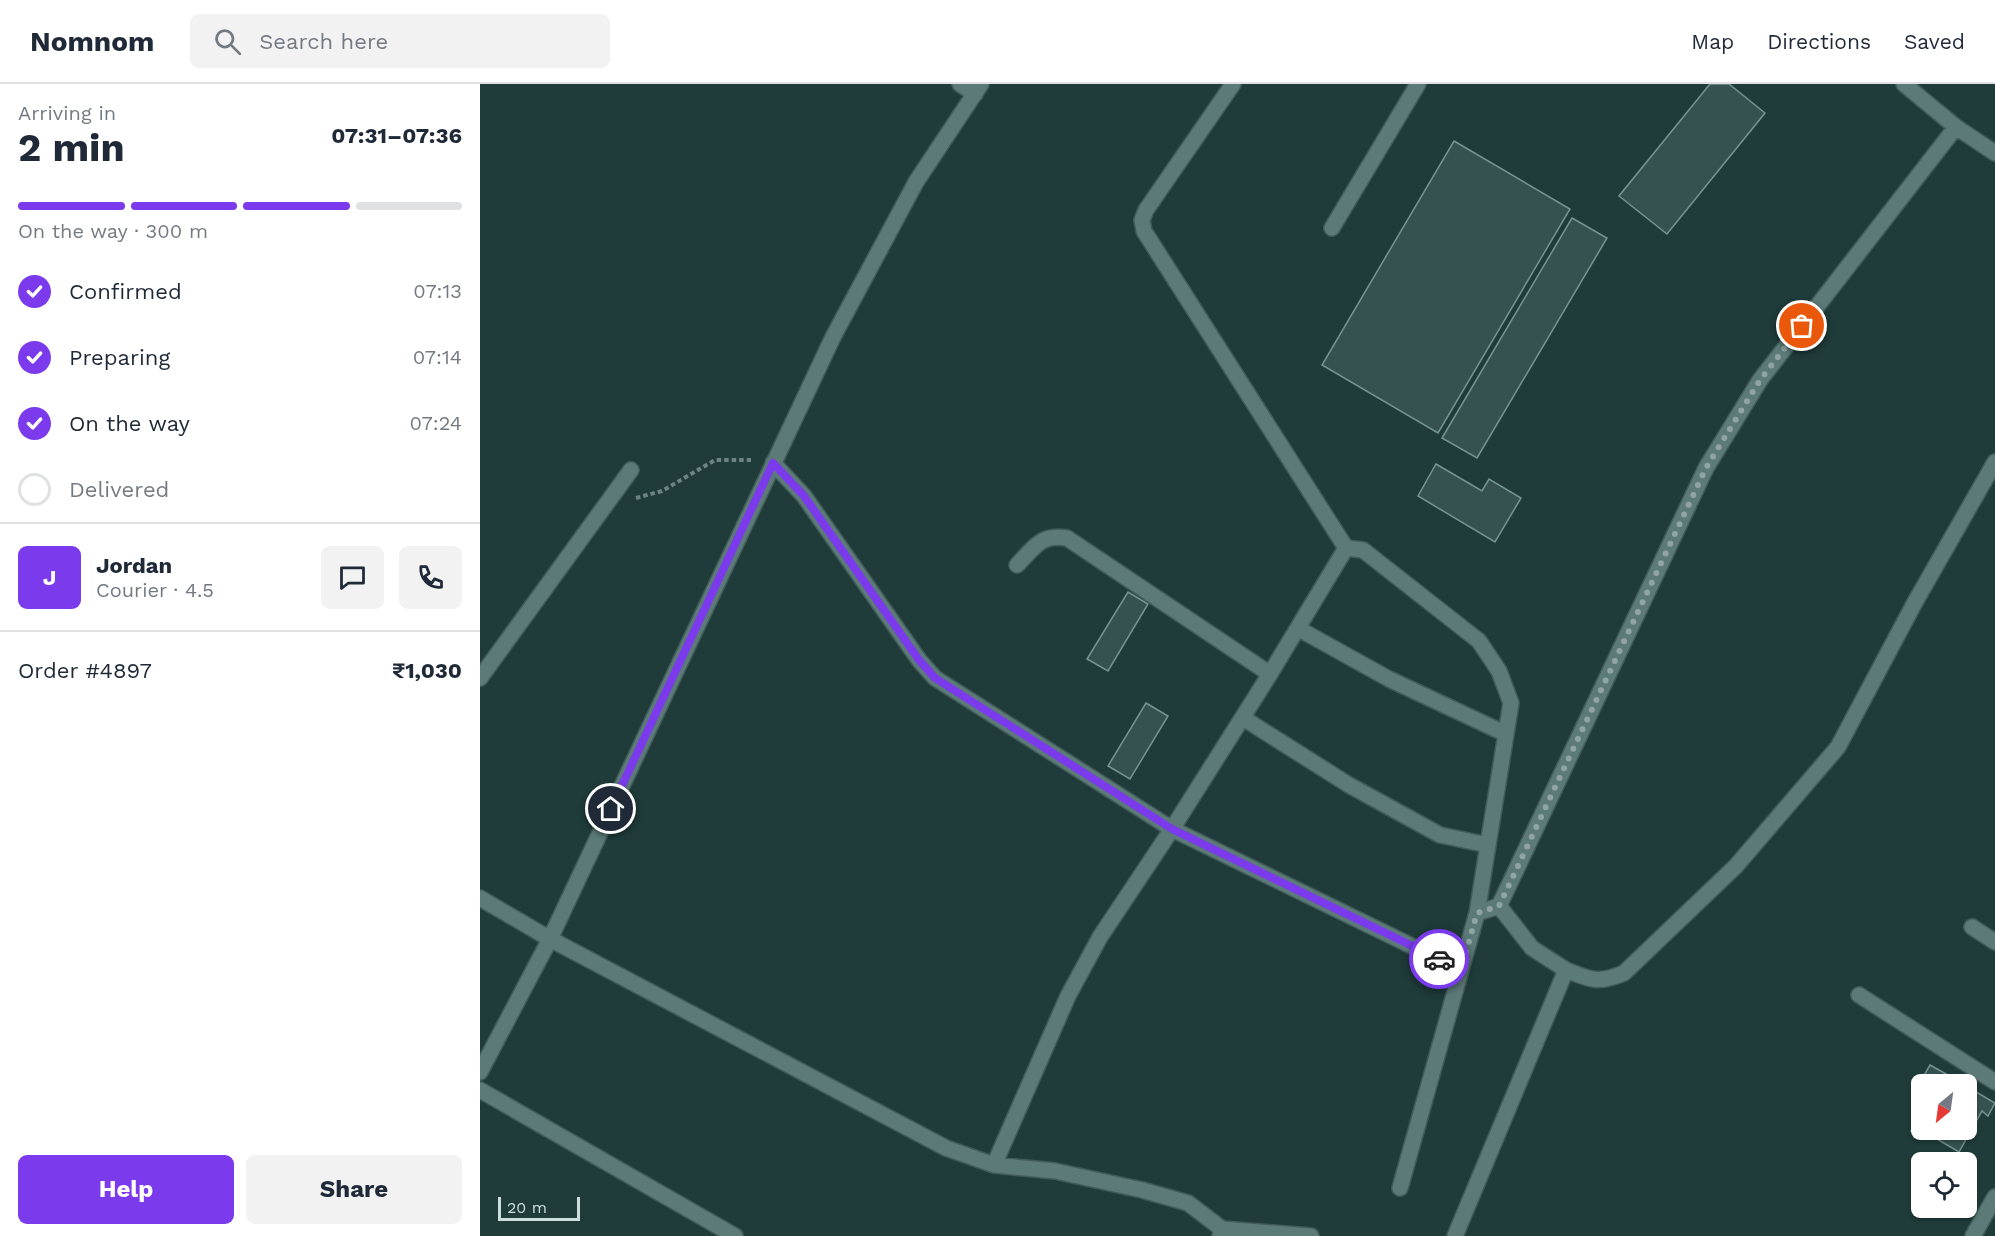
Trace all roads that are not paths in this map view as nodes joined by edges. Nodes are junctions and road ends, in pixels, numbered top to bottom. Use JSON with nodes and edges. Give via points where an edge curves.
{"nodes":[{"id":1,"x":960,"y":84,"type":"edge"},
{"id":2,"x":1233,"y":84,"type":"edge"},
{"id":3,"x":1418,"y":84,"type":"edge"},
{"id":4,"x":1904,"y":84,"type":"edge"},
{"id":5,"x":978,"y":89,"type":"edge"},
{"id":6,"x":1956,"y":127,"type":"junction"},
{"id":7,"x":1995,"y":153,"type":"edge"},
{"id":8,"x":1332,"y":228,"type":"dead end"},
{"id":9,"x":1995,"y":462,"type":"edge"},
{"id":10,"x":773,"y":463,"type":"junction"},
{"id":11,"x":631,"y":470,"type":"dead end"},
{"id":12,"x":1346,"y":548,"type":"junction"},
{"id":13,"x":1017,"y":565,"type":"dead end"},
{"id":14,"x":1299,"y":629,"type":"junction"},
{"id":15,"x":1270,"y":674,"type":"junction"},
{"id":16,"x":480,"y":678,"type":"edge"},
{"id":17,"x":1243,"y":718,"type":"junction"},
{"id":18,"x":1506,"y":734,"type":"junction"},
{"id":19,"x":1172,"y":829,"type":"junction"},
{"id":20,"x":1488,"y":845,"type":"junction"},
{"id":21,"x":480,"y":898,"type":"edge"},
{"id":22,"x":1499,"y":906,"type":"junction"},
{"id":23,"x":1477,"y":913,"type":"junction"},
{"id":24,"x":1972,"y":927,"type":"dead end"},
{"id":25,"x":550,"y":939,"type":"junction"},
{"id":26,"x":1995,"y":942,"type":"edge"},
{"id":27,"x":1461,"y":970,"type":"junction"},
{"id":28,"x":1566,"y":970,"type":"junction"},
{"id":29,"x":1859,"y":995,"type":"dead end"},
{"id":30,"x":480,"y":1072,"type":"edge"},
{"id":31,"x":1995,"y":1082,"type":"edge"},
{"id":32,"x":480,"y":1090,"type":"edge"},
{"id":33,"x":994,"y":1165,"type":"junction"},
{"id":34,"x":1400,"y":1188,"type":"dead end"},
{"id":35,"x":1995,"y":1197,"type":"edge"},
{"id":36,"x":1221,"y":1233,"type":"edge"},
{"id":37,"x":735,"y":1236,"type":"edge"},
{"id":38,"x":1311,"y":1236,"type":"edge"},
{"id":39,"x":1455,"y":1236,"type":"edge"},
{"id":40,"x":1973,"y":1236,"type":"edge"}],
"edges":[{"from":1,"to":5,"type":"street"},
{"from":2,"to":12,"type":"street","via":[[1146,210],[1142,220],[1144,231]]},
{"from":3,"to":8,"type":"street"},
{"from":4,"to":6,"type":"street"},
{"from":5,"to":10,"type":"street","via":[[916,182],[833,337]]},
{"from":6,"to":7,"type":"street"},
{"from":6,"to":22,"type":"street","via":[[1760,380],[1706,468]]},
{"from":9,"to":28,"type":"street","via":[[1838,747],[1783,814],[1736,866],[1624,973],[1595,981]]},
{"from":10,"to":19,"type":"street","via":[[804,496],[935,678]]},
{"from":10,"to":25,"type":"street"},
{"from":11,"to":16,"type":"street"},
{"from":12,"to":14,"type":"street"},
{"from":12,"to":18,"type":"street","via":[[1363,550],[1479,641],[1499,671],[1511,703]]},
{"from":13,"to":15,"type":"street","via":[[1039,543],[1052,536],[1067,538]]},
{"from":14,"to":15,"type":"street"},
{"from":14,"to":18,"type":"street","via":[[1389,679]]},
{"from":15,"to":17,"type":"street"},
{"from":17,"to":19,"type":"street"},
{"from":17,"to":20,"type":"street","via":[[1349,785],[1440,835]]},
{"from":18,"to":20,"type":"street"},
{"from":19,"to":27,"type":"street"},
{"from":19,"to":33,"type":"street","via":[[1100,937],[1068,996]]},
{"from":20,"to":23,"type":"street"},
{"from":21,"to":25,"type":"street"},
{"from":22,"to":23,"type":"street"},
{"from":22,"to":28,"type":"street","via":[[1532,948]]},
{"from":23,"to":27,"type":"street"},
{"from":24,"to":26,"type":"street"},
{"from":25,"to":30,"type":"street"},
{"from":25,"to":33,"type":"street","via":[[946,1148]]},
{"from":27,"to":34,"type":"street"},
{"from":28,"to":39,"type":"street"},
{"from":29,"to":31,"type":"street"},
{"from":32,"to":37,"type":"street"},
{"from":33,"to":36,"type":"street","via":[[1055,1171],[1188,1203]]},
{"from":35,"to":40,"type":"street"},
{"from":36,"to":38,"type":"street"}]}
